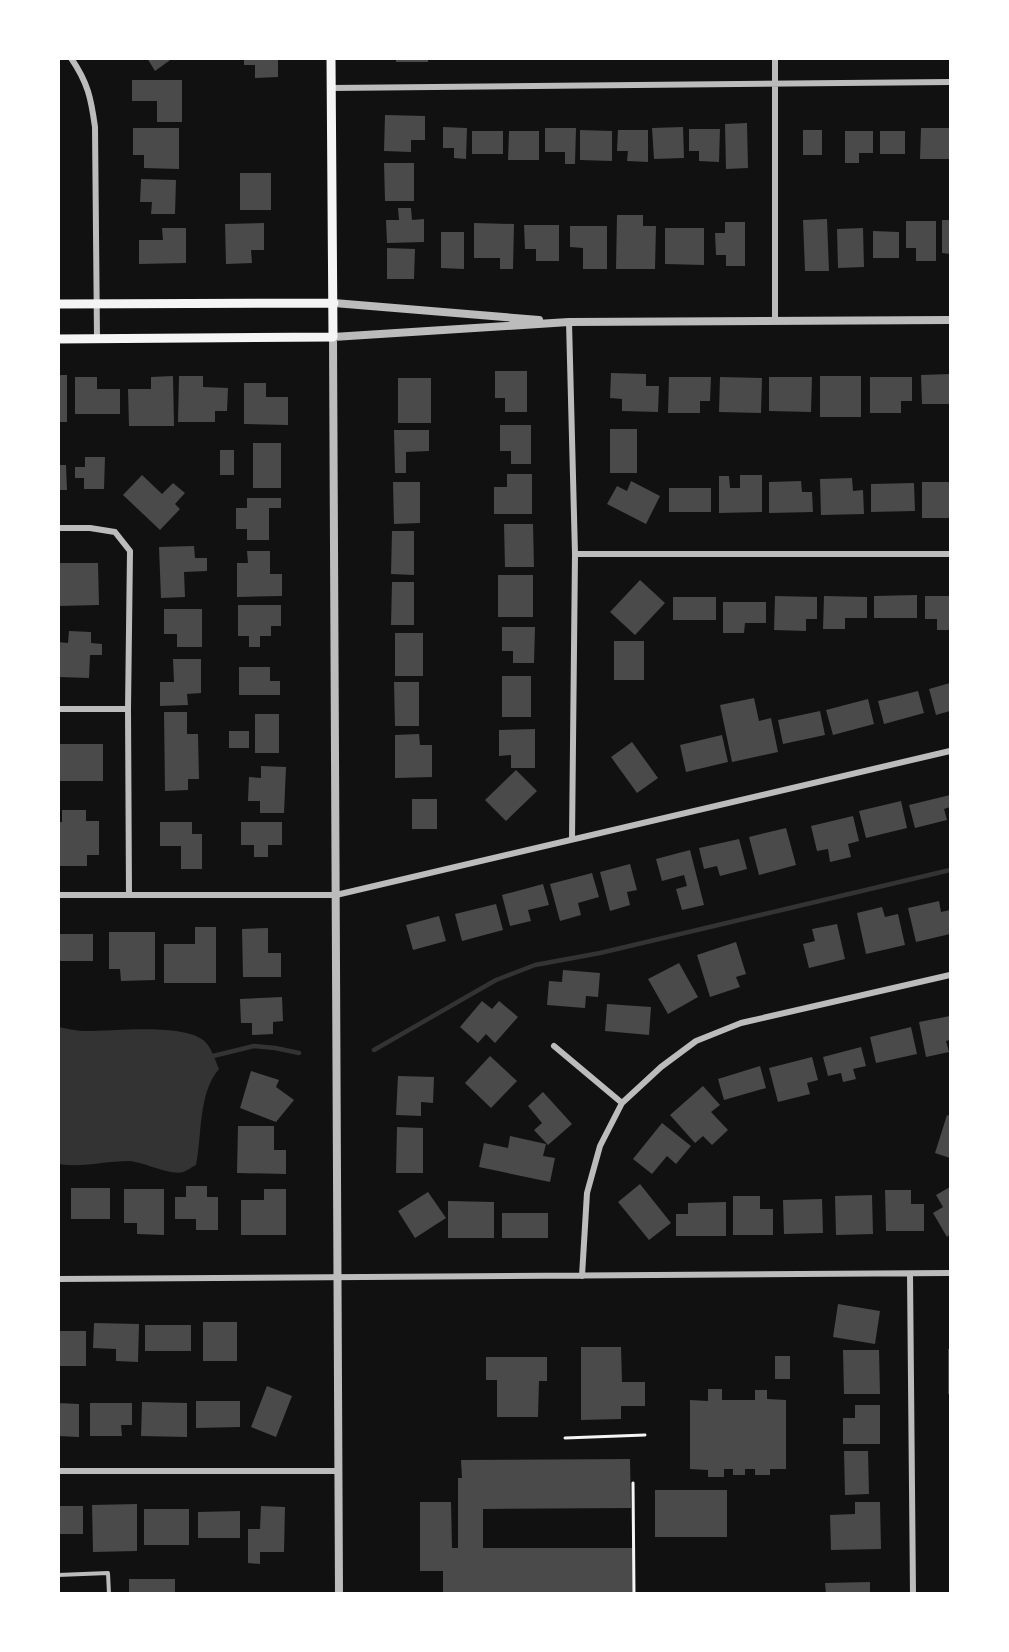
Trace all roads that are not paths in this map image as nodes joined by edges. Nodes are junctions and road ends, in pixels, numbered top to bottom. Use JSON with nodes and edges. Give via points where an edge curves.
{"nodes":[{"id":1,"x":70,"y":58,"type":"edge"},
{"id":2,"x":331,"y":58,"type":"edge"},
{"id":3,"x":775,"y":58,"type":"edge"},
{"id":4,"x":951,"y":82,"type":"edge"},
{"id":5,"x":775,"y":84,"type":"junction"},
{"id":6,"x":331,"y":88,"type":"junction"},
{"id":7,"x":334,"y":303,"type":"junction"},
{"id":8,"x":58,"y":304,"type":"edge"},
{"id":9,"x":97,"y":304,"type":"junction"},
{"id":10,"x":951,"y":320,"type":"edge"},
{"id":11,"x":776,"y":321,"type":"junction"},
{"id":12,"x":569,"y":322,"type":"junction"},
{"id":13,"x":333,"y":337,"type":"junction"},
{"id":14,"x":97,"y":338,"type":"junction"},
{"id":15,"x":58,"y":339,"type":"edge"},
{"id":16,"x":58,"y":528,"type":"edge"},
{"id":17,"x":575,"y":554,"type":"junction"},
{"id":18,"x":951,"y":554,"type":"edge"},
{"id":19,"x":58,"y":709,"type":"edge"},
{"id":20,"x":128,"y":709,"type":"junction"},
{"id":21,"x":951,"y":751,"type":"edge"},
{"id":22,"x":572,"y":838,"type":"junction"},
{"id":23,"x":129,"y":894,"type":"junction"},
{"id":24,"x":58,"y":895,"type":"edge"},
{"id":25,"x":336,"y":895,"type":"junction"},
{"id":26,"x":951,"y":975,"type":"edge"},
{"id":27,"x":554,"y":1046,"type":"dead end"},
{"id":28,"x":622,"y":1103,"type":"junction"},
{"id":29,"x":951,"y":1273,"type":"edge"},
{"id":30,"x":910,"y":1274,"type":"junction"},
{"id":31,"x":582,"y":1276,"type":"junction"},
{"id":32,"x":337,"y":1278,"type":"junction"},
{"id":33,"x":58,"y":1280,"type":"edge"},
{"id":34,"x":58,"y":1471,"type":"edge"},
{"id":35,"x":337,"y":1471,"type":"junction"},
{"id":36,"x":58,"y":1575,"type":"edge"},
{"id":37,"x":109,"y":1593,"type":"edge"},
{"id":38,"x":339,"y":1593,"type":"edge"},
{"id":39,"x":913,"y":1593,"type":"edge"}],
"edges":[{"from":1,"to":9,"type":"street","via":[[84,78],[95,127]]},
{"from":2,"to":6,"type":"main road"},
{"from":3,"to":5,"type":"street"},
{"from":4,"to":5,"type":"street"},
{"from":5,"to":6,"type":"street"},
{"from":5,"to":11,"type":"street"},
{"from":6,"to":7,"type":"main road"},
{"from":7,"to":9,"type":"main road"},
{"from":7,"to":12,"type":"street"},
{"from":7,"to":13,"type":"main road"},
{"from":8,"to":9,"type":"main road"},
{"from":9,"to":14,"type":"street"},
{"from":10,"to":11,"type":"street"},
{"from":11,"to":12,"type":"street"},
{"from":12,"to":13,"type":"street"},
{"from":12,"to":17,"type":"street"},
{"from":13,"to":14,"type":"main road"},
{"from":13,"to":25,"type":"street"},
{"from":14,"to":15,"type":"main road"},
{"from":16,"to":20,"type":"street","via":[[115,532],[130,550]]},
{"from":17,"to":18,"type":"street"},
{"from":17,"to":22,"type":"street"},
{"from":19,"to":20,"type":"street"},
{"from":20,"to":23,"type":"street"},
{"from":21,"to":22,"type":"street"},
{"from":22,"to":25,"type":"street"},
{"from":23,"to":24,"type":"street"},
{"from":23,"to":25,"type":"street"},
{"from":25,"to":32,"type":"street"},
{"from":26,"to":28,"type":"street","via":[[741,1023],[696,1041]]},
{"from":27,"to":28,"type":"street"},
{"from":28,"to":31,"type":"street","via":[[600,1146],[587,1192]]},
{"from":29,"to":30,"type":"street"},
{"from":30,"to":31,"type":"street"},
{"from":30,"to":39,"type":"street"},
{"from":31,"to":32,"type":"street"},
{"from":32,"to":33,"type":"street"},
{"from":32,"to":35,"type":"street"},
{"from":34,"to":35,"type":"street"},
{"from":35,"to":38,"type":"street"},
{"from":36,"to":37,"type":"lane","via":[[108,1573]]}]}
